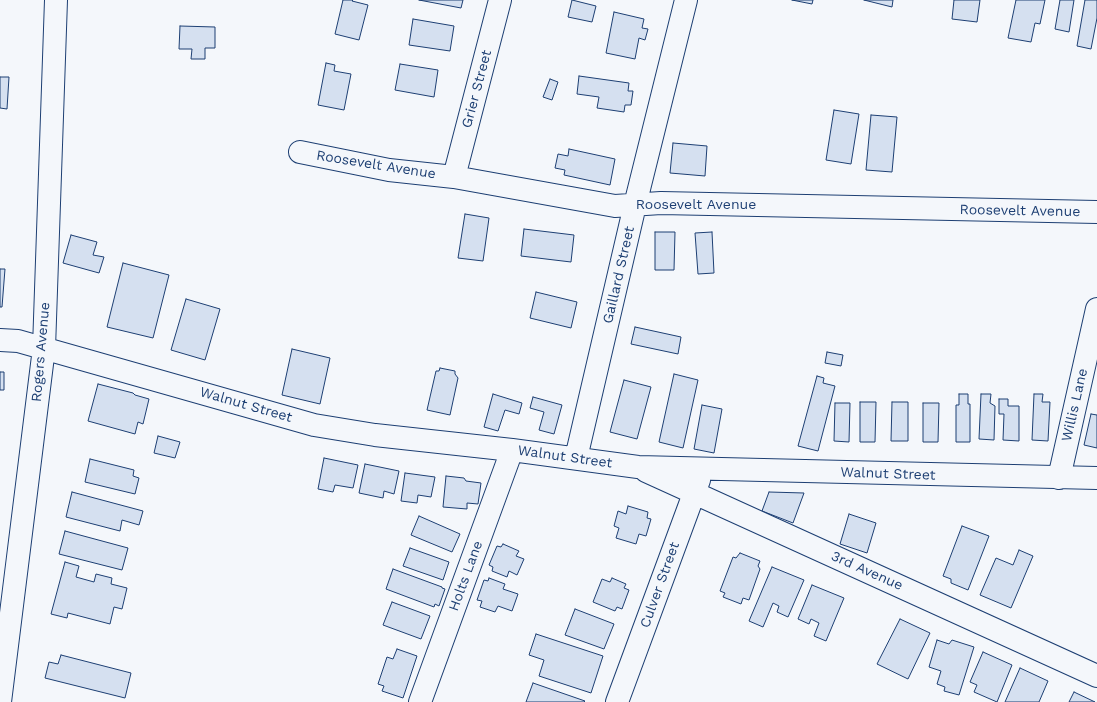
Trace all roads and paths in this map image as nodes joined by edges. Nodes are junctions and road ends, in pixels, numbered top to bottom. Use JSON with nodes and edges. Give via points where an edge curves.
{"nodes":[{"id":1,"x":56,"y":0,"type":"edge"},
{"id":2,"x":500,"y":0,"type":"edge"},
{"id":3,"x":686,"y":0,"type":"edge"},
{"id":4,"x":300,"y":152,"type":"dead end"},
{"id":5,"x":454,"y":177,"type":"junction"},
{"id":6,"x":635,"y":205,"type":"junction"},
{"id":7,"x":1097,"y":212,"type":"edge"},
{"id":8,"x":1097,"y":309,"type":"edge"},
{"id":9,"x":0,"y":340,"type":"edge"},
{"id":10,"x":44,"y":348,"type":"junction"},
{"id":11,"x":512,"y":450,"type":"junction"},
{"id":12,"x":576,"y":458,"type":"junction"},
{"id":13,"x":638,"y":467,"type":"junction"},
{"id":14,"x":703,"y":469,"type":"junction"},
{"id":15,"x":1059,"y":478,"type":"junction"},
{"id":16,"x":1097,"y":478,"type":"edge"},
{"id":17,"x":694,"y":492,"type":"junction"},
{"id":18,"x":1097,"y":676,"type":"edge"},
{"id":19,"x":0,"y":702,"type":"edge"},
{"id":20,"x":420,"y":702,"type":"edge"},
{"id":21,"x":617,"y":702,"type":"edge"}],
"edges":[{"from":1,"to":10,"type":"street","name":"Rogers Avenue"},
{"from":2,"to":5,"type":"street","name":"Grier Street"},
{"from":3,"to":6,"type":"street","name":"Gaillard Street"},
{"from":4,"to":5,"type":"street","name":"Roosevelt Avenue","via":[[389,170]]},
{"from":5,"to":6,"type":"street","name":"Roosevelt Avenue","via":[[615,206]]},
{"from":6,"to":7,"type":"street","name":"Roosevelt Avenue","via":[[661,203]]},
{"from":6,"to":12,"type":"street","name":"Gaillard Street"},
{"from":8,"to":15,"type":"street","name":"Willis Lane"},
{"from":9,"to":10,"type":"street","name":"Walnut Street","via":[[18,341]]},
{"from":10,"to":11,"type":"street","name":"Walnut Street","via":[[321,426],[375,435]]},
{"from":10,"to":19,"type":"street","name":"Rogers Avenue"},
{"from":11,"to":12,"type":"street","name":"Walnut Street"},
{"from":11,"to":20,"type":"street","name":"Holts Lane"},
{"from":12,"to":13,"type":"street","name":"Walnut Street"},
{"from":13,"to":14,"type":"street","name":"Walnut Street"},
{"from":13,"to":17,"type":"street","name":"3rd Avenue"},
{"from":14,"to":15,"type":"street","name":"Walnut Street"},
{"from":14,"to":17,"type":"street","name":"Culver Street"},
{"from":15,"to":16,"type":"street","name":"Walnut Street"},
{"from":17,"to":18,"type":"street","name":"3rd Avenue"},
{"from":17,"to":21,"type":"street","name":"Culver Street"}]}
